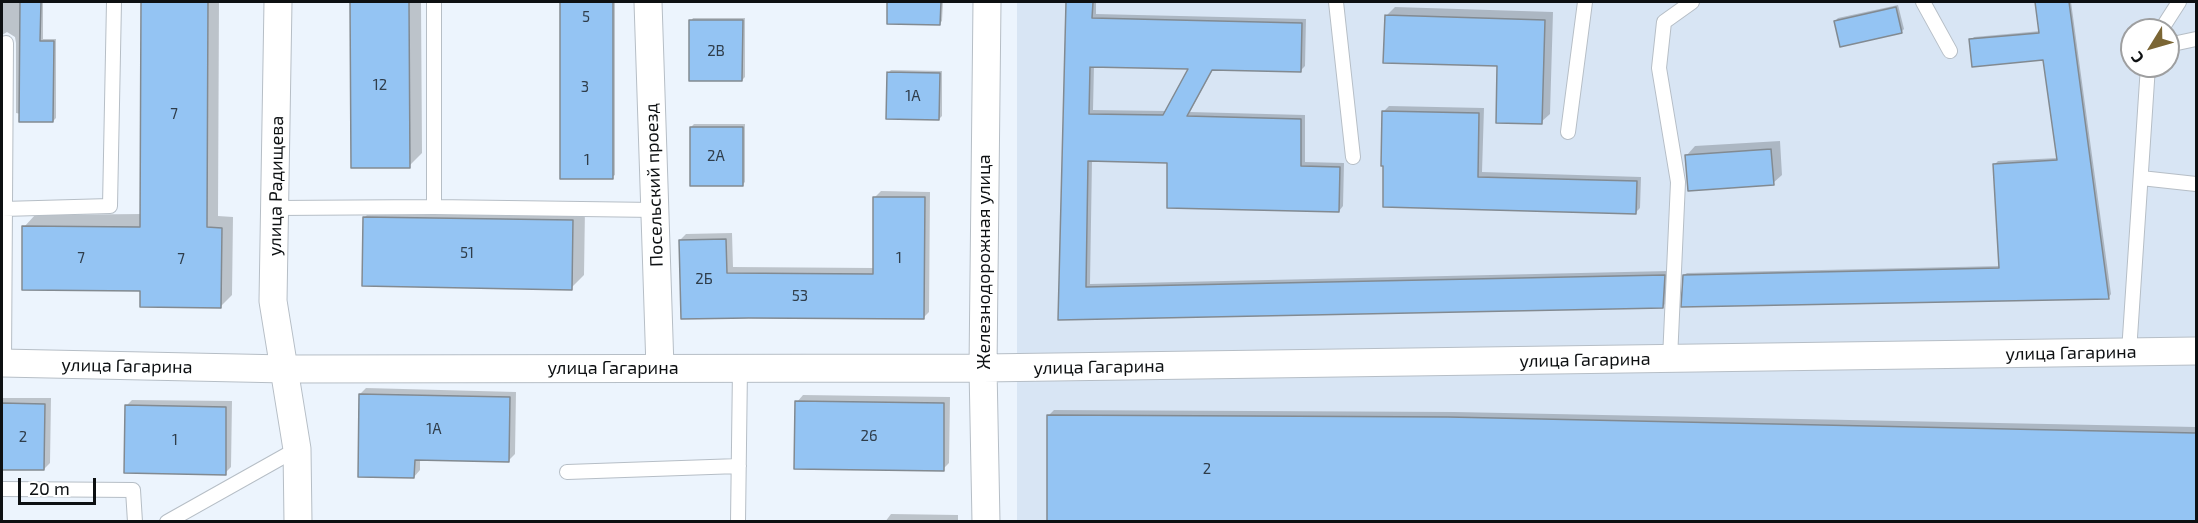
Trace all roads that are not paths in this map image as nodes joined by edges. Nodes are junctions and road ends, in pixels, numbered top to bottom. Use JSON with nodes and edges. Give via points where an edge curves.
{"nodes":[{"id":1,"x":114,"y":2,"type":"edge"},
{"id":2,"x":278,"y":2,"type":"edge"},
{"id":3,"x":434,"y":2,"type":"edge"},
{"id":4,"x":648,"y":2,"type":"edge"},
{"id":5,"x":987,"y":2,"type":"edge"},
{"id":6,"x":1336,"y":2,"type":"edge"},
{"id":7,"x":1585,"y":2,"type":"edge"},
{"id":8,"x":1692,"y":2,"type":"edge"},
{"id":9,"x":1923,"y":2,"type":"edge"},
{"id":10,"x":2176,"y":3,"type":"edge"},
{"id":11,"x":2168,"y":18,"type":"edge"},
{"id":12,"x":2196,"y":39,"type":"edge"},
{"id":13,"x":2180,"y":42,"type":"edge"},
{"id":14,"x":6,"y":43,"type":"dead end"},
{"id":15,"x":1950,"y":51,"type":"dead end"},
{"id":16,"x":2147,"y":78,"type":"edge"},
{"id":17,"x":1568,"y":132,"type":"dead end"},
{"id":18,"x":1353,"y":157,"type":"dead end"},
{"id":19,"x":2141,"y":178,"type":"junction"},
{"id":20,"x":2196,"y":184,"type":"edge"},
{"id":21,"x":434,"y":207,"type":"junction"},
{"id":22,"x":276,"y":208,"type":"junction"},
{"id":23,"x":3,"y":209,"type":"junction"},
{"id":24,"x":654,"y":210,"type":"junction"},
{"id":25,"x":2196,"y":351,"type":"edge"},
{"id":26,"x":2129,"y":352,"type":"junction"},
{"id":27,"x":1670,"y":359,"type":"junction"},
{"id":28,"x":3,"y":363,"type":"edge"},
{"id":29,"x":660,"y":368,"type":"junction"},
{"id":30,"x":740,"y":368,"type":"junction"},
{"id":31,"x":983,"y":368,"type":"junction"},
{"id":32,"x":286,"y":369,"type":"junction"},
{"id":33,"x":297,"y":449,"type":"junction"},
{"id":34,"x":739,"y":466,"type":"junction"},
{"id":35,"x":567,"y":472,"type":"dead end"},
{"id":36,"x":2,"y":489,"type":"edge"},
{"id":37,"x":135,"y":522,"type":"edge"},
{"id":38,"x":167,"y":522,"type":"edge"},
{"id":39,"x":298,"y":522,"type":"edge"},
{"id":40,"x":738,"y":522,"type":"edge"},
{"id":41,"x":986,"y":522,"type":"edge"}],
"edges":[{"from":1,"to":23,"type":"lane","via":[[110,206]]},
{"from":2,"to":22,"type":"street","name":"улица Радищева"},
{"from":3,"to":21,"type":"lane"},
{"from":4,"to":24,"type":"street","name":"Посельский проезд"},
{"from":5,"to":31,"type":"street","name":"Железнодорожная улица"},
{"from":6,"to":18,"type":"lane"},
{"from":7,"to":17,"type":"lane"},
{"from":8,"to":27,"type":"lane","via":[[1664,22],[1659,68],[1678,182]]},
{"from":9,"to":15,"type":"lane"},
{"from":10,"to":11,"type":"lane"},
{"from":12,"to":13,"type":"lane"},
{"from":14,"to":23,"type":"lane"},
{"from":16,"to":19,"type":"lane"},
{"from":19,"to":20,"type":"lane"},
{"from":19,"to":26,"type":"lane"},
{"from":21,"to":22,"type":"lane"},
{"from":21,"to":24,"type":"lane"},
{"from":22,"to":32,"type":"street","name":"улица Радищева","via":[[273,301]]},
{"from":23,"to":28,"type":"lane"},
{"from":24,"to":29,"type":"street","name":"Посельский проезд"},
{"from":25,"to":26,"type":"street","name":"улица Гагарина"},
{"from":26,"to":27,"type":"street","name":"улица Гагарина"},
{"from":27,"to":31,"type":"street","name":"улица Гагарина"},
{"from":28,"to":32,"type":"street","name":"улица Гагарина"},
{"from":29,"to":30,"type":"street","name":"улица Гагарина"},
{"from":29,"to":32,"type":"street","name":"улица Гагарина"},
{"from":30,"to":31,"type":"street","name":"улица Гагарина"},
{"from":30,"to":34,"type":"lane"},
{"from":31,"to":41,"type":"street","name":"Железнодорожная улица"},
{"from":32,"to":33,"type":"street","name":"улица Радищева"},
{"from":33,"to":38,"type":"lane"},
{"from":33,"to":39,"type":"street","name":"улица Радищева"},
{"from":34,"to":35,"type":"lane"},
{"from":34,"to":40,"type":"lane"},
{"from":36,"to":37,"type":"lane","via":[[134,490]]}]}
